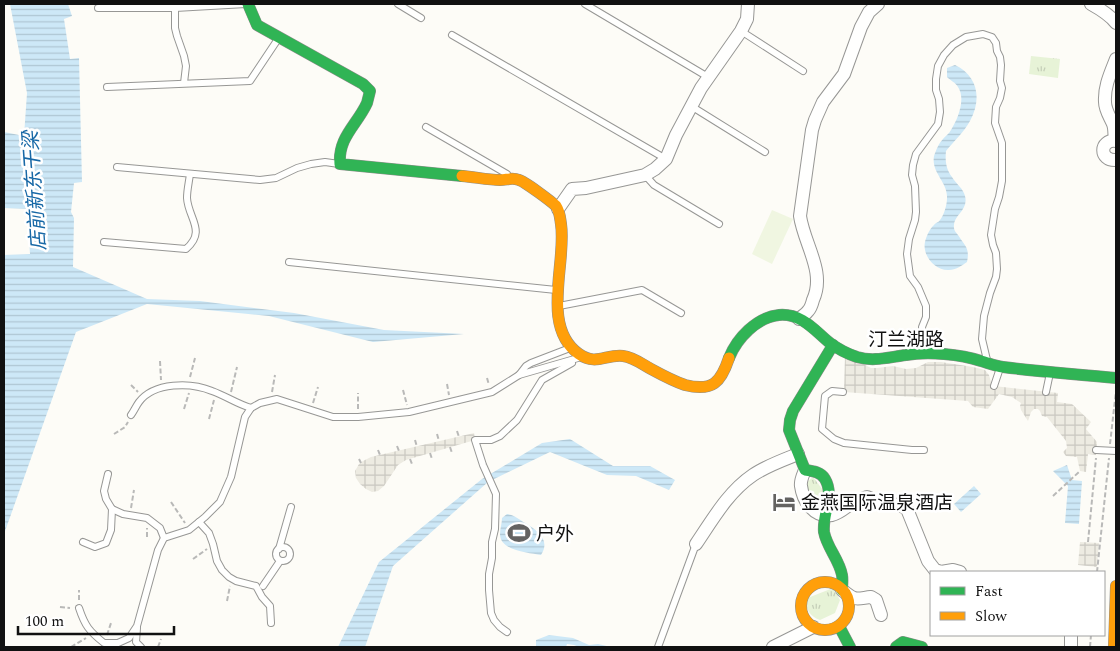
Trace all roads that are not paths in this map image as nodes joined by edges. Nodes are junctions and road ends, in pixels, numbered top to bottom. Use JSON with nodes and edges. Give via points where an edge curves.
{"nodes":[{"id":1,"x":248,"y":4,"type":"edge"},
{"id":2,"x":398,"y":4,"type":"edge"},
{"id":3,"x":585,"y":4,"type":"edge"},
{"id":4,"x":748,"y":4,"type":"edge"},
{"id":5,"x":878,"y":4,"type":"edge"},
{"id":6,"x":1091,"y":4,"type":"edge"},
{"id":7,"x":98,"y":8,"type":"dead end"},
{"id":8,"x":175,"y":8,"type":"junction"},
{"id":9,"x":421,"y":18,"type":"dead end"},
{"id":10,"x":1116,"y":23,"type":"edge"},
{"id":11,"x":741,"y":31,"type":"junction"},
{"id":12,"x":452,"y":35,"type":"dead end"},
{"id":13,"x":279,"y":38,"type":"junction"},
{"id":14,"x":1116,"y":59,"type":"edge"},
{"id":15,"x":803,"y":71,"type":"dead end"},
{"id":16,"x":708,"y":77,"type":"junction"},
{"id":17,"x":184,"y":83,"type":"junction"},
{"id":18,"x":107,"y":87,"type":"dead end"},
{"id":19,"x":691,"y":106,"type":"junction"},
{"id":20,"x":426,"y":127,"type":"dead end"},
{"id":21,"x":1116,"y":141,"type":"edge"},
{"id":22,"x":765,"y":152,"type":"dead end"},
{"id":23,"x":666,"y":159,"type":"junction"},
{"id":24,"x":1116,"y":160,"type":"edge"},
{"id":25,"x":340,"y":164,"type":"junction"},
{"id":26,"x":117,"y":167,"type":"dead end"},
{"id":27,"x":190,"y":174,"type":"junction"},
{"id":28,"x":645,"y":175,"type":"junction"},
{"id":29,"x":512,"y":178,"type":"junction"},
{"id":30,"x":558,"y":209,"type":"junction"},
{"id":31,"x":719,"y":224,"type":"dead end"},
{"id":32,"x":104,"y":242,"type":"dead end"},
{"id":33,"x":289,"y":262,"type":"dead end"},
{"id":34,"x":557,"y":290,"type":"junction"},
{"id":35,"x":558,"y":306,"type":"junction"},
{"id":36,"x":681,"y":313,"type":"dead end"},
{"id":37,"x":799,"y":319,"type":"junction"},
{"id":38,"x":833,"y":346,"type":"junction"},
{"id":39,"x":571,"y":347,"type":"junction"},
{"id":40,"x":921,"y":354,"type":"junction"},
{"id":41,"x":582,"y":357,"type":"junction"},
{"id":42,"x":987,"y":362,"type":"junction"},
{"id":43,"x":1000,"y":367,"type":"junction"},
{"id":44,"x":1051,"y":372,"type":"junction"},
{"id":45,"x":519,"y":375,"type":"junction"},
{"id":46,"x":1116,"y":378,"type":"edge"},
{"id":47,"x":994,"y":386,"type":"dead end"},
{"id":48,"x":844,"y":392,"type":"dead end"},
{"id":49,"x":1046,"y":392,"type":"dead end"},
{"id":50,"x":240,"y":405,"type":"junction"},
{"id":51,"x":252,"y":408,"type":"junction"},
{"id":52,"x":131,"y":415,"type":"road end"},
{"id":53,"x":245,"y":416,"type":"junction"},
{"id":54,"x":924,"y":450,"type":"dead end"},
{"id":55,"x":1096,"y":450,"type":"road end"},
{"id":56,"x":1113,"y":451,"type":"edge"},
{"id":57,"x":798,"y":454,"type":"junction"},
{"id":58,"x":804,"y":470,"type":"junction"},
{"id":59,"x":108,"y":474,"type":"dead end"},
{"id":60,"x":291,"y":507,"type":"dead end"},
{"id":61,"x":112,"y":509,"type":"junction"},
{"id":62,"x":824,"y":514,"type":"junction"},
{"id":63,"x":199,"y":522,"type":"junction"},
{"id":64,"x":164,"y":538,"type":"junction"},
{"id":65,"x":82,"y":542,"type":"dead end"},
{"id":66,"x":696,"y":544,"type":"joint"},
{"id":67,"x":278,"y":549,"type":"junction"},
{"id":68,"x":280,"y":561,"type":"junction"},
{"id":69,"x":938,"y":571,"type":"edge"},
{"id":70,"x":260,"y":586,"type":"junction"},
{"id":71,"x":842,"y":590,"type":"junction"},
{"id":72,"x":1116,"y":593,"type":"edge"},
{"id":73,"x":79,"y":608,"type":"dead end"},
{"id":74,"x":881,"y":615,"type":"dead end"},
{"id":75,"x":271,"y":623,"type":"dead end"},
{"id":76,"x":137,"y":626,"type":"junction"},
{"id":77,"x":813,"y":627,"type":"junction"},
{"id":78,"x":837,"y":627,"type":"junction"},
{"id":79,"x":507,"y":632,"type":"dead end"},
{"id":80,"x":129,"y":638,"type":"junction"},
{"id":81,"x":1115,"y":642,"type":"edge"},
{"id":82,"x":139,"y":645,"type":"edge"},
{"id":83,"x":658,"y":647,"type":"edge"},
{"id":84,"x":773,"y":647,"type":"edge"},
{"id":85,"x":843,"y":647,"type":"edge"},
{"id":86,"x":850,"y":647,"type":"edge"},
{"id":87,"x":896,"y":647,"type":"edge"},
{"id":88,"x":906,"y":647,"type":"edge"},
{"id":89,"x":911,"y":647,"type":"edge"},
{"id":90,"x":922,"y":647,"type":"edge"}],
"edges":[{"from":1,"to":8,"type":"lane"},
{"from":1,"to":13,"type":"street","via":[[257,25]]},
{"from":2,"to":9,"type":"lane"},
{"from":3,"to":16,"type":"lane"},
{"from":4,"to":11,"type":"street","via":[[747,19]]},
{"from":5,"to":37,"type":"street","via":[[861,27],[844,74],[823,102],[812,130],[800,216],[818,280],[809,310]]},
{"from":6,"to":10,"type":"street"},
{"from":7,"to":8,"type":"lane"},
{"from":8,"to":17,"type":"lane","via":[[175,28],[186,66]]},
{"from":11,"to":15,"type":"lane"},
{"from":11,"to":16,"type":"street"},
{"from":12,"to":23,"type":"lane"},
{"from":13,"to":17,"type":"lane","via":[[250,80]]},
{"from":13,"to":25,"type":"street","via":[[363,84],[370,91],[367,102],[344,140],[338,156]]},
{"from":14,"to":21,"type":"street","via":[[1109,76],[1105,102]]},
{"from":16,"to":19,"type":"street"},
{"from":17,"to":18,"type":"lane"},
{"from":19,"to":22,"type":"lane"},
{"from":19,"to":23,"type":"street"},
{"from":20,"to":29,"type":"lane"},
{"from":21,"to":24,"type":"street","via":[[1106,143],[1103,152]]},
{"from":23,"to":28,"type":"street"},
{"from":25,"to":27,"type":"lane","via":[[310,164],[276,178],[260,180]]},
{"from":25,"to":29,"type":"street","via":[[502,180]]},
{"from":26,"to":27,"type":"lane"},
{"from":27,"to":32,"type":"lane","via":[[187,198],[195,234],[193,243],[186,250]]},
{"from":28,"to":30,"type":"street","via":[[572,189]]},
{"from":28,"to":31,"type":"lane","via":[[654,185]]},
{"from":29,"to":30,"type":"street","via":[[523,181]]},
{"from":30,"to":34,"type":"street","via":[[563,231]]},
{"from":33,"to":34,"type":"lane"},
{"from":34,"to":35,"type":"street"},
{"from":35,"to":36,"type":"lane","via":[[642,290]]},
{"from":35,"to":39,"type":"street","via":[[563,336]]},
{"from":37,"to":38,"type":"street","name":"汀兰湖路","via":[[812,326]]},
{"from":37,"to":41,"type":"street","name":"汀兰湖路","via":[[774,315],[759,322],[739,341],[723,374],[708,387],[681,382],[626,356],[596,360]]},
{"from":38,"to":40,"type":"street","name":"汀兰湖路","via":[[866,359]]},
{"from":38,"to":57,"type":"street","via":[[790,420],[789,430]]},
{"from":39,"to":41,"type":"street"},
{"from":39,"to":45,"type":"lane","via":[[531,362]]},
{"from":40,"to":42,"type":"street","name":"汀兰湖路"},
{"from":40,"to":42,"type":"lane","via":[[926,306],[910,276],[907,254],[916,212],[913,165],[916,154],[938,124],[938,66],[953,45],[966,37],[984,34],[996,43],[1002,88],[995,123],[1002,143],[1002,181],[991,235],[997,269],[984,316],[982,339]]},
{"from":41,"to":45,"type":"lane"},
{"from":41,"to":79,"type":"lane","via":[[542,380],[517,420],[500,436],[491,440],[475,440],[496,494],[489,582],[491,613]]},
{"from":42,"to":43,"type":"street","name":"汀兰湖路"},
{"from":43,"to":44,"type":"street","name":"汀兰湖路"},
{"from":43,"to":47,"type":"lane"},
{"from":44,"to":46,"type":"street","name":"汀兰湖路"},
{"from":44,"to":49,"type":"lane"},
{"from":45,"to":51,"type":"lane","via":[[492,392],[409,412],[332,417],[277,399],[260,402]]},
{"from":48,"to":54,"type":"lane","via":[[832,391],[826,396],[822,429],[834,440]]},
{"from":50,"to":51,"type":"lane"},
{"from":50,"to":52,"type":"lane","via":[[199,387],[161,387],[139,401]]},
{"from":50,"to":53,"type":"lane"},
{"from":51,"to":53,"type":"lane"},
{"from":53,"to":63,"type":"lane","via":[[231,477],[220,502]]},
{"from":55,"to":56,"type":"lane"},
{"from":57,"to":58,"type":"street"},
{"from":57,"to":66,"type":"street","via":[[741,484]]},
{"from":58,"to":62,"type":"street","via":[[800,484],[806,502],[810,508]]},
{"from":58,"to":62,"type":"street","via":[[817,472],[828,484],[829,497]]},
{"from":59,"to":61,"type":"lane","via":[[104,491]]},
{"from":60,"to":67,"type":"lane"},
{"from":61,"to":64,"type":"lane","via":[[147,518],[160,528]]},
{"from":61,"to":65,"type":"lane","via":[[106,543],[95,547]]},
{"from":62,"to":69,"type":"street","via":[[837,513],[867,497],[884,504],[900,505],[907,509],[928,561]]},
{"from":62,"to":71,"type":"street","via":[[824,533],[842,576]]},
{"from":63,"to":64,"type":"lane","via":[[189,530]]},
{"from":63,"to":70,"type":"lane","via":[[214,544],[222,570],[236,581]]},
{"from":64,"to":76,"type":"lane"},
{"from":66,"to":83,"type":"lane"},
{"from":67,"to":68,"type":"lane","via":[[276,555]]},
{"from":67,"to":68,"type":"lane","via":[[286,548],[290,552],[287,560]]},
{"from":68,"to":70,"type":"lane"},
{"from":70,"to":75,"type":"lane","via":[[262,596],[270,606]]},
{"from":71,"to":74,"type":"street","via":[[854,599],[871,597],[876,600]]},
{"from":71,"to":77,"type":"street","via":[[836,585],[820,583],[806,592],[801,607],[807,622]]},
{"from":71,"to":78,"type":"street","via":[[849,605],[845,620]]},
{"from":72,"to":81,"type":"street"},
{"from":73,"to":80,"type":"lane","via":[[84,623],[104,643],[118,643]]},
{"from":76,"to":80,"type":"lane"},
{"from":76,"to":82,"type":"lane"},
{"from":77,"to":78,"type":"street","via":[[827,630]]},
{"from":77,"to":84,"type":"street"},
{"from":78,"to":85,"type":"street"},
{"from":78,"to":86,"type":"street"},
{"from":80,"to":82,"type":"lane"},
{"from":87,"to":90,"type":"street","via":[[903,642]]},
{"from":88,"to":89,"type":"street"}]}
